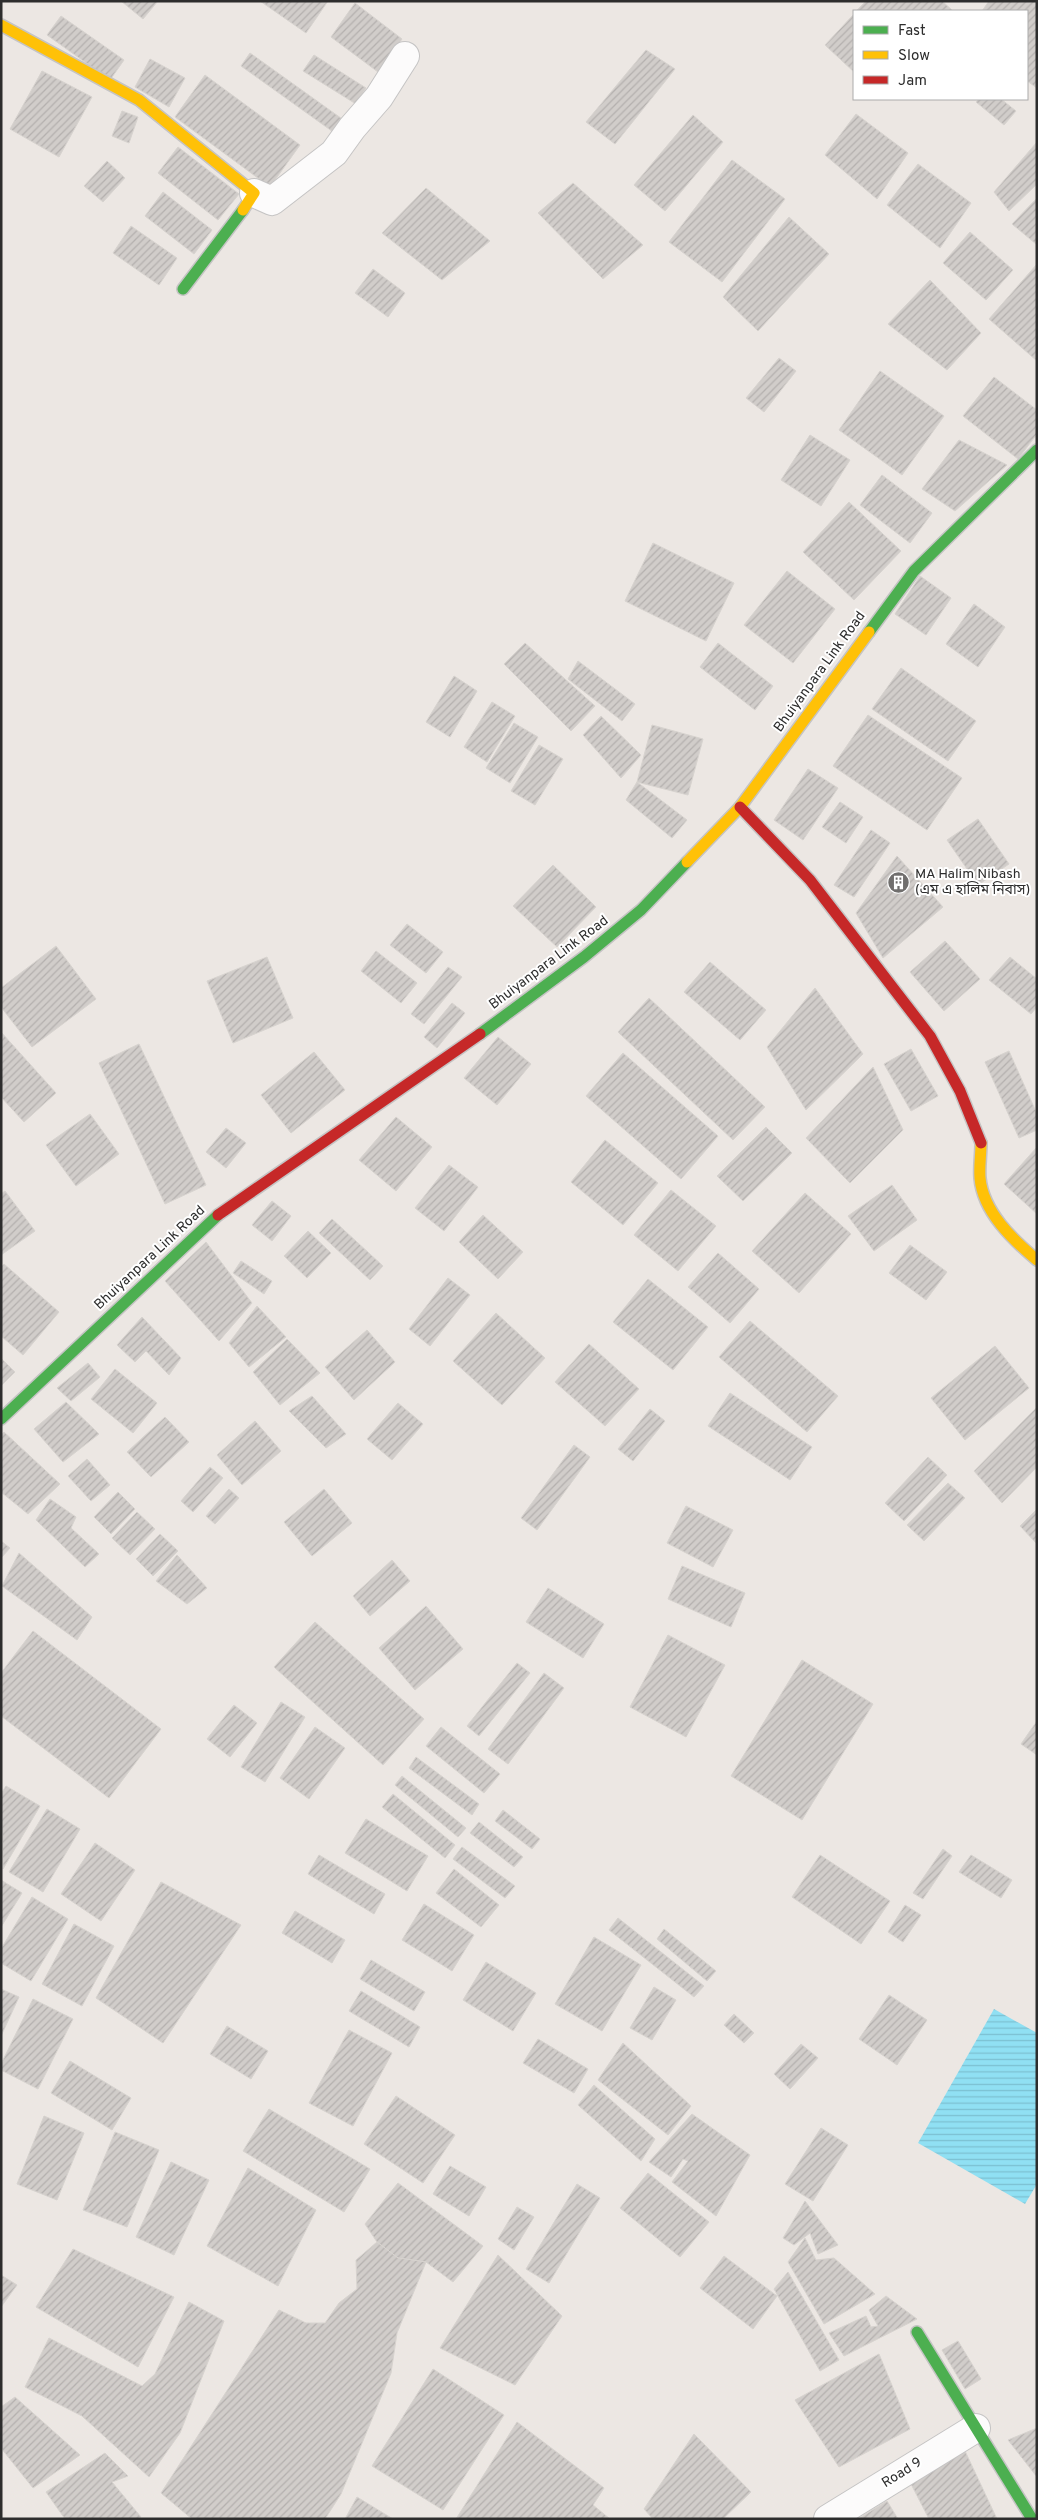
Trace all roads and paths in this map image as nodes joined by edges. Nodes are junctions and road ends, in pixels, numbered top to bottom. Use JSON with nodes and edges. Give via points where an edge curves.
{"nodes":[{"id":1,"x":1,"y":25,"type":"edge"},
{"id":2,"x":405,"y":56,"type":"dead end"},
{"id":3,"x":254,"y":193,"type":"junction"},
{"id":4,"x":182,"y":288,"type":"dead end"},
{"id":5,"x":1037,"y":450,"type":"edge"},
{"id":6,"x":740,"y":807,"type":"junction"},
{"id":7,"x":1037,"y":1260,"type":"edge"},
{"id":8,"x":1,"y":1419,"type":"edge"},
{"id":9,"x":917,"y":2332,"type":"dead end"},
{"id":10,"x":976,"y":2428,"type":"junction"},
{"id":11,"x":828,"y":2519,"type":"edge"},
{"id":12,"x":1032,"y":2519,"type":"edge"}],
"edges":[{"from":1,"to":3,"type":"street","via":[[139,100]]},
{"from":2,"to":3,"type":"street","via":[[379,97],[334,153],[272,201]]},
{"from":3,"to":4,"type":"street"},
{"from":5,"to":6,"type":"street","name":"Bhuiyanpara Link Road","via":[[914,571]]},
{"from":6,"to":7,"type":"street","via":[[810,880],[930,1036],[960,1091],[981,1143],[980,1180],[990,1208],[1014,1241]]},
{"from":6,"to":8,"type":"street","name":"Bhuiyanpara Link Road","via":[[641,910],[584,957],[483,1032],[208,1222]]},
{"from":9,"to":10,"type":"street"},
{"from":10,"to":11,"type":"street","name":"Road 9"},
{"from":10,"to":12,"type":"street"}]}
